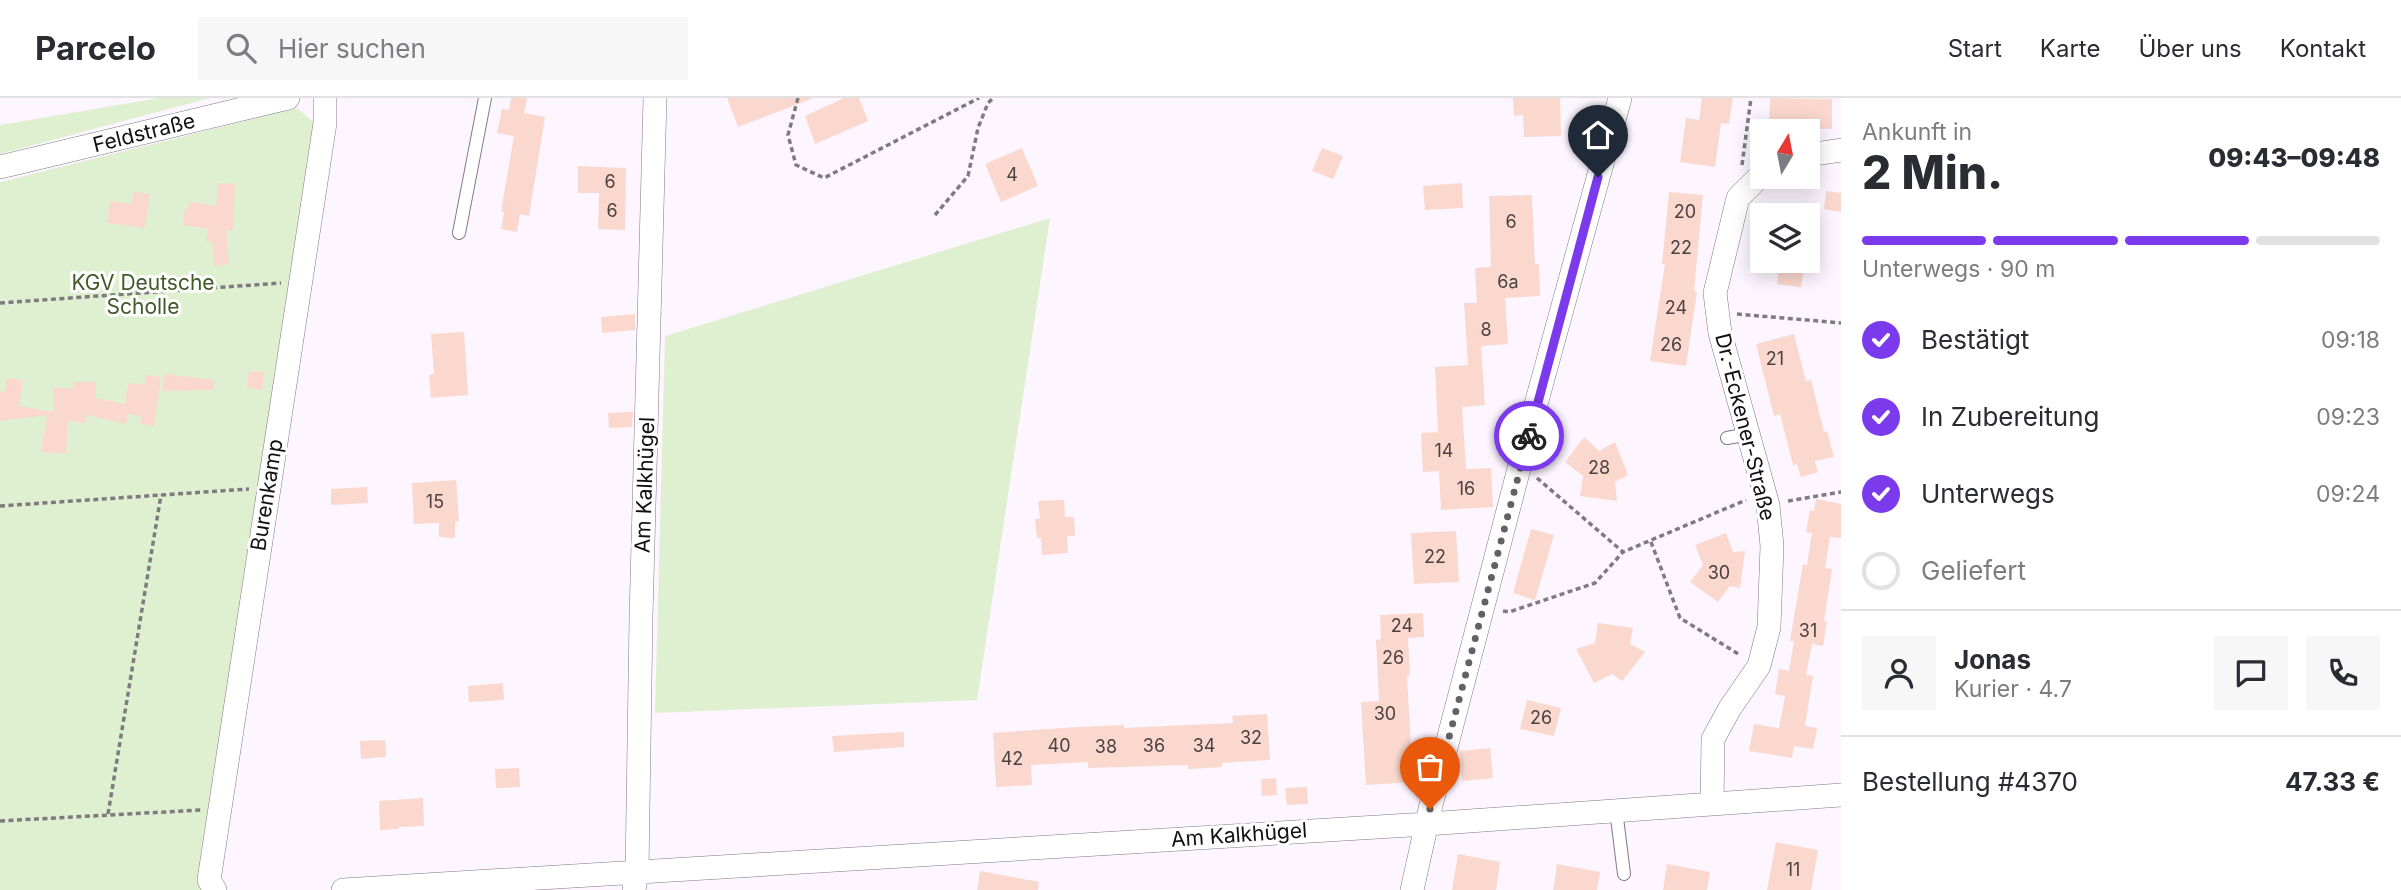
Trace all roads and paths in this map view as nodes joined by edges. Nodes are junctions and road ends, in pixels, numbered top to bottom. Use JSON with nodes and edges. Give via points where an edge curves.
{"nodes":[{"id":1,"x":288,"y":98,"type":"edge"},
{"id":2,"x":325,"y":98,"type":"edge"},
{"id":3,"x":485,"y":98,"type":"edge"},
{"id":4,"x":655,"y":98,"type":"edge"},
{"id":5,"x":798,"y":98,"type":"edge"},
{"id":6,"x":979,"y":98,"type":"edge"},
{"id":7,"x":993,"y":98,"type":"edge"},
{"id":8,"x":1620,"y":98,"type":"edge"},
{"id":9,"x":1751,"y":98,"type":"edge"},
{"id":10,"x":1841,"y":150,"type":"edge"},
{"id":11,"x":1820,"y":153,"type":"edge"},
{"id":12,"x":0,"y":167,"type":"edge"},
{"id":13,"x":1750,"y":186,"type":"edge"},
{"id":14,"x":1738,"y":198,"type":"junction"},
{"id":15,"x":935,"y":215,"type":"dead end"},
{"id":16,"x":458,"y":233,"type":"dead end"},
{"id":17,"x":302,"y":282,"type":"junction"},
{"id":18,"x":0,"y":303,"type":"edge"},
{"id":19,"x":1718,"y":312,"type":"junction"},
{"id":20,"x":1841,"y":323,"type":"edge"},
{"id":21,"x":1522,"y":465,"type":"junction"},
{"id":22,"x":268,"y":489,"type":"junction"},
{"id":23,"x":1841,"y":492,"type":"edge"},
{"id":24,"x":161,"y":495,"type":"junction"},
{"id":25,"x":1767,"y":498,"type":"junction"},
{"id":26,"x":0,"y":506,"type":"edge"},
{"id":27,"x":1651,"y":542,"type":"junction"},
{"id":28,"x":1623,"y":552,"type":"junction"},
{"id":29,"x":1485,"y":606,"type":"junction"},
{"id":30,"x":1759,"y":666,"type":"junction"},
{"id":31,"x":1841,"y":794,"type":"edge"},
{"id":32,"x":1712,"y":804,"type":"junction"},
{"id":33,"x":220,"y":809,"type":"junction"},
{"id":34,"x":1616,"y":810,"type":"junction"},
{"id":35,"x":108,"y":814,"type":"junction"},
{"id":36,"x":0,"y":821,"type":"edge"},
{"id":37,"x":1427,"y":824,"type":"junction"},
{"id":38,"x":1624,"y":874,"type":"dead end"},
{"id":39,"x":635,"y":881,"type":"edge"},
{"id":40,"x":215,"y":890,"type":"edge"},
{"id":41,"x":343,"y":890,"type":"edge"},
{"id":42,"x":1412,"y":890,"type":"edge"}],
"edges":[{"from":1,"to":12,"type":"street","name":"Feldstraße"},
{"from":2,"to":17,"type":"street","name":"Burenkamp","via":[[326,123]]},
{"from":3,"to":16,"type":"lane"},
{"from":4,"to":39,"type":"street","name":"Am Kalkhügel"},
{"from":5,"to":6,"type":"path","via":[[788,135],[796,165],[824,178]]},
{"from":7,"to":15,"type":"path","via":[[978,128],[968,176]]},
{"from":8,"to":21,"type":"street"},
{"from":9,"to":14,"type":"path"},
{"from":10,"to":11,"type":"street"},
{"from":13,"to":14,"type":"street"},
{"from":14,"to":19,"type":"street","name":"Dr.-Eckener-Straße","via":[[1715,293]]},
{"from":17,"to":18,"type":"path"},
{"from":17,"to":22,"type":"street","name":"Burenkamp"},
{"from":19,"to":20,"type":"path"},
{"from":19,"to":25,"type":"street","name":"Dr.-Eckener-Straße","via":[[1738,436]]},
{"from":21,"to":28,"type":"path"},
{"from":21,"to":29,"type":"street"},
{"from":22,"to":24,"type":"path"},
{"from":22,"to":33,"type":"street","name":"Burenkamp"},
{"from":23,"to":25,"type":"path"},
{"from":24,"to":26,"type":"path"},
{"from":24,"to":35,"type":"path"},
{"from":25,"to":27,"type":"path"},
{"from":25,"to":30,"type":"street","name":"Dr.-Eckener-Straße","via":[[1772,546],[1769,627]]},
{"from":27,"to":28,"type":"path"},
{"from":27,"to":30,"type":"path","via":[[1680,618]]},
{"from":28,"to":29,"type":"path","via":[[1595,583],[1509,612]]},
{"from":29,"to":37,"type":"street"},
{"from":30,"to":32,"type":"street","name":"Dr.-Eckener-Straße","via":[[1713,738]]},
{"from":31,"to":32,"type":"street","name":"Am Kalkhügel"},
{"from":32,"to":34,"type":"street","name":"Am Kalkhügel"},
{"from":33,"to":35,"type":"path"},
{"from":33,"to":40,"type":"street","name":"Burenkamp","via":[[208,880]]},
{"from":34,"to":37,"type":"street","name":"Am Kalkhügel"},
{"from":34,"to":38,"type":"lane"},
{"from":35,"to":36,"type":"path"},
{"from":37,"to":39,"type":"street","name":"Am Kalkhügel"},
{"from":37,"to":42,"type":"street"},
{"from":39,"to":41,"type":"street","name":"Am Kalkhügel"}]}
